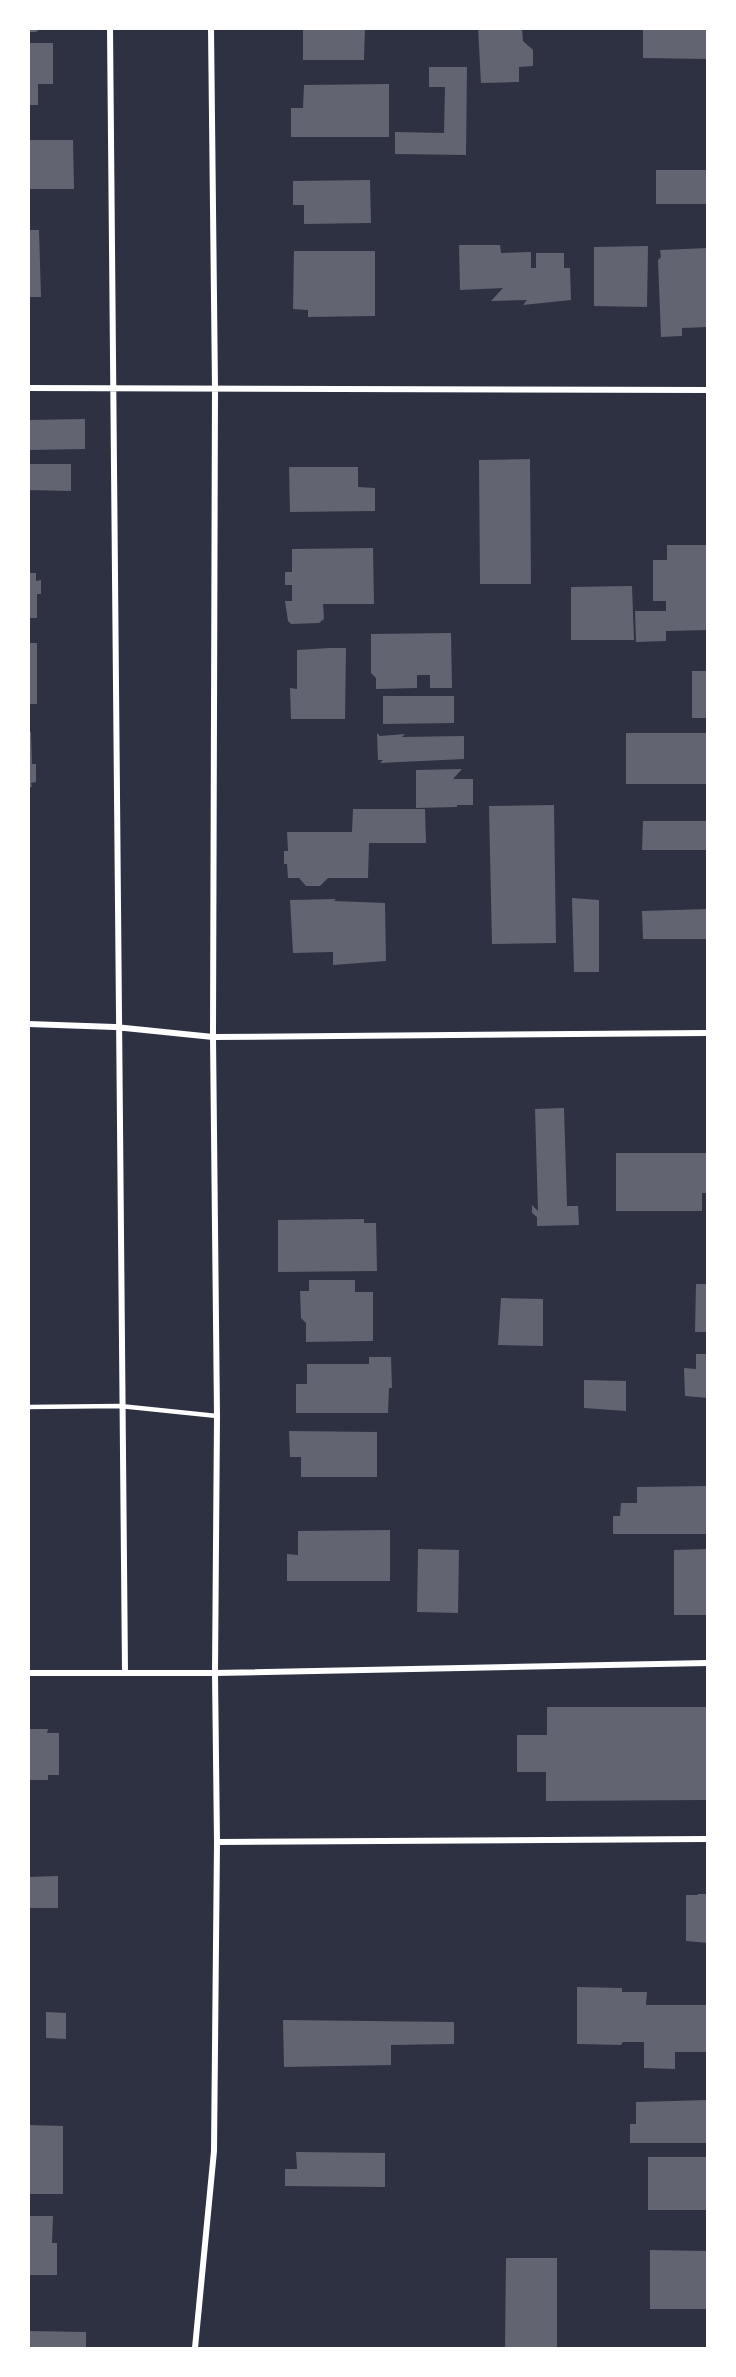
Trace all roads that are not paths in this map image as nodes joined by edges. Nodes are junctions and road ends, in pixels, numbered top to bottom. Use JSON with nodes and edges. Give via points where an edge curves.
{"nodes":[{"id":1,"x":110,"y":28,"type":"edge"},
{"id":2,"x":210,"y":28,"type":"edge"},
{"id":3,"x":28,"y":388,"type":"edge"},
{"id":4,"x":110,"y":388,"type":"junction"},
{"id":5,"x":215,"y":388,"type":"junction"},
{"id":6,"x":708,"y":390,"type":"edge"},
{"id":7,"x":28,"y":1024,"type":"edge"},
{"id":8,"x":115,"y":1028,"type":"junction"},
{"id":9,"x":708,"y":1033,"type":"edge"},
{"id":10,"x":213,"y":1037,"type":"junction"},
{"id":11,"x":120,"y":1406,"type":"junction"},
{"id":12,"x":28,"y":1407,"type":"edge"},
{"id":13,"x":217,"y":1416,"type":"junction"},
{"id":14,"x":708,"y":1663,"type":"edge"},
{"id":15,"x":125,"y":1672,"type":"junction"},
{"id":16,"x":28,"y":1673,"type":"edge"},
{"id":17,"x":215,"y":1673,"type":"junction"},
{"id":18,"x":708,"y":1839,"type":"edge"},
{"id":19,"x":217,"y":1842,"type":"junction"},
{"id":20,"x":195,"y":2349,"type":"edge"}],
"edges":[{"from":1,"to":4,"type":"street"},
{"from":2,"to":5,"type":"street"},
{"from":3,"to":4,"type":"street"},
{"from":4,"to":5,"type":"street"},
{"from":4,"to":8,"type":"street"},
{"from":5,"to":6,"type":"street"},
{"from":5,"to":10,"type":"street"},
{"from":7,"to":8,"type":"street"},
{"from":8,"to":10,"type":"street"},
{"from":8,"to":11,"type":"street"},
{"from":9,"to":10,"type":"street"},
{"from":10,"to":13,"type":"street"},
{"from":11,"to":12,"type":"lane"},
{"from":11,"to":13,"type":"lane"},
{"from":11,"to":15,"type":"street"},
{"from":13,"to":17,"type":"street"},
{"from":14,"to":17,"type":"street"},
{"from":15,"to":16,"type":"street"},
{"from":15,"to":17,"type":"street"},
{"from":17,"to":19,"type":"street"},
{"from":18,"to":19,"type":"street"},
{"from":19,"to":20,"type":"street","via":[[214,2151]]}]}
